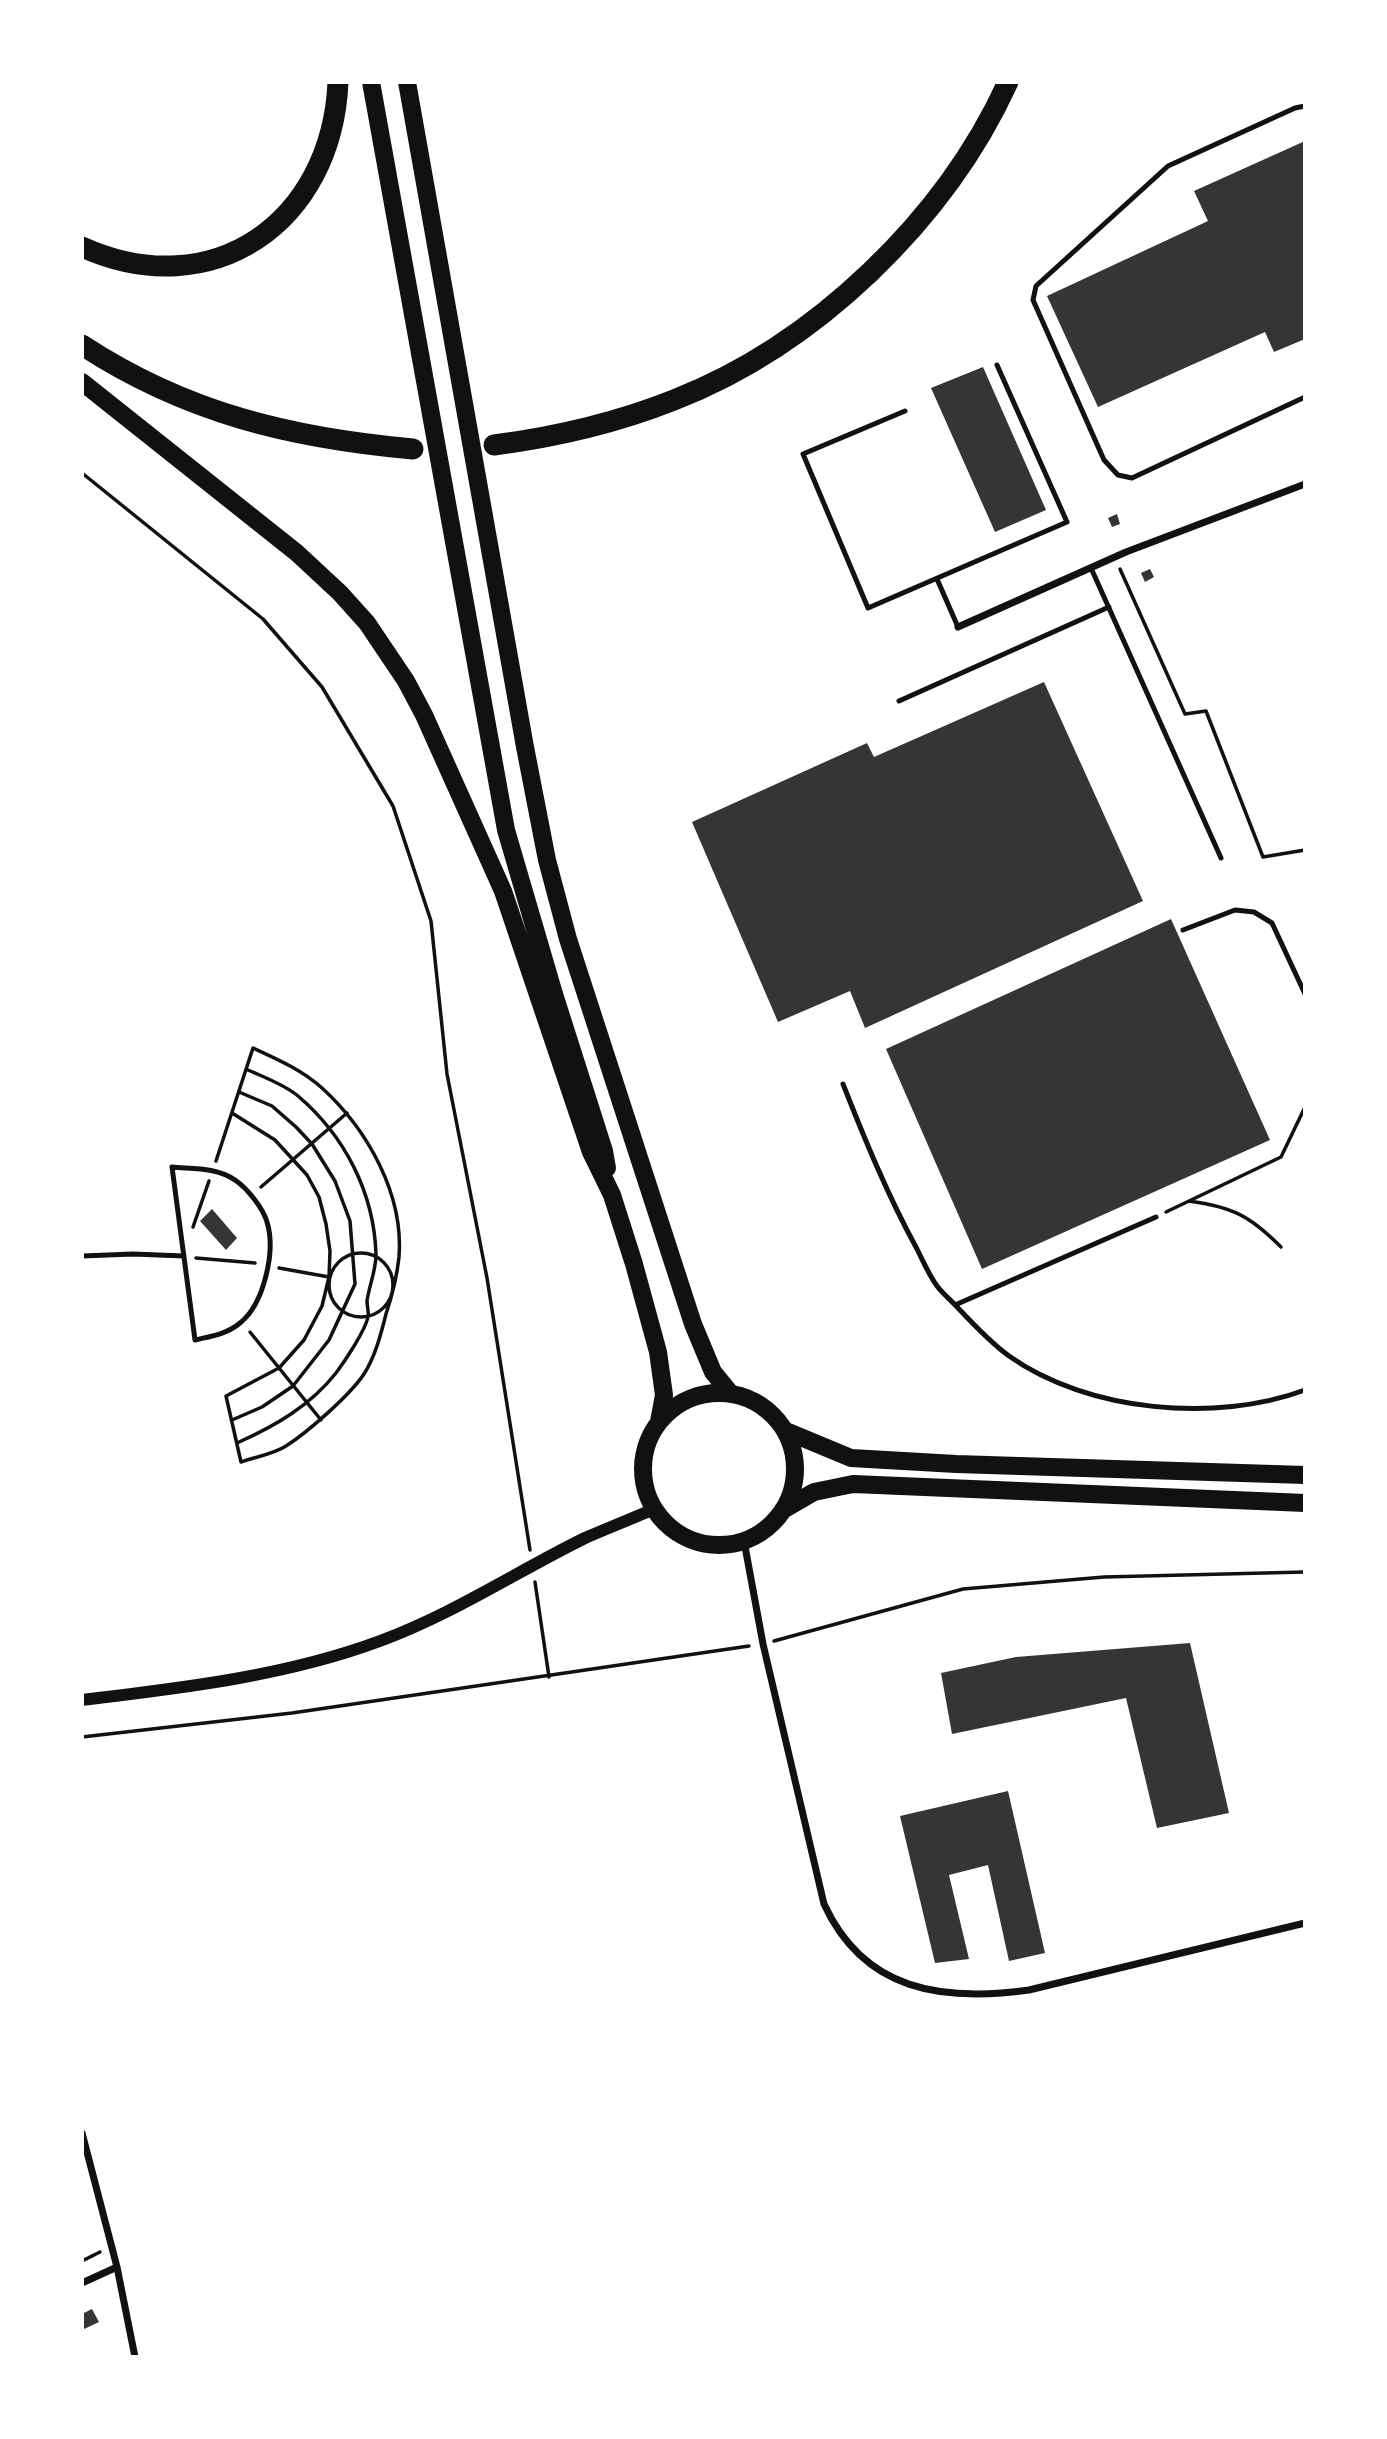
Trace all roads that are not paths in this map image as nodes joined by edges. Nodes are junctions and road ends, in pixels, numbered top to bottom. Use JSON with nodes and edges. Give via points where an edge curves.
{"nodes":[{"id":1,"x":338,"y":82,"type":"edge"},
{"id":2,"x":371,"y":82,"type":"edge"},
{"id":3,"x":407,"y":82,"type":"edge"},
{"id":4,"x":1008,"y":82,"type":"edge"},
{"id":5,"x":1305,"y":106,"type":"edge"},
{"id":6,"x":82,"y":247,"type":"edge"},
{"id":7,"x":82,"y":345,"type":"edge"},
{"id":8,"x":997,"y":365,"type":"dead end"},
{"id":9,"x":82,"y":382,"type":"edge"},
{"id":10,"x":1305,"y":397,"type":"edge"},
{"id":11,"x":905,"y":411,"type":"dead end"},
{"id":12,"x":494,"y":445,"type":"dead end"},
{"id":13,"x":413,"y":449,"type":"dead end"},
{"id":14,"x":1305,"y":484,"type":"edge"},
{"id":15,"x":1091,"y":568,"type":"junction"},
{"id":16,"x":937,"y":579,"type":"junction"},
{"id":17,"x":1109,"y":607,"type":"junction"},
{"id":18,"x":958,"y":627,"type":"joint"},
{"id":19,"x":898,"y":701,"type":"dead end"},
{"id":20,"x":1221,"y":858,"type":"dead end"},
{"id":21,"x":1183,"y":930,"type":"dead end"},
{"id":22,"x":1305,"y":994,"type":"edge"},
{"id":23,"x":843,"y":1084,"type":"dead end"},
{"id":24,"x":611,"y":1195,"type":"junction"},
{"id":25,"x":1156,"y":1217,"type":"road end"},
{"id":26,"x":82,"y":1256,"type":"edge"},
{"id":27,"x":184,"y":1256,"type":"junction"},
{"id":28,"x":956,"y":1305,"type":"junction"},
{"id":29,"x":1305,"y":1390,"type":"edge"},
{"id":30,"x":731,"y":1394,"type":"junction"},
{"id":31,"x":659,"y":1422,"type":"junction"},
{"id":32,"x":786,"y":1431,"type":"junction"},
{"id":33,"x":1305,"y":1475,"type":"edge"},
{"id":34,"x":1305,"y":1503,"type":"edge"},
{"id":35,"x":654,"y":1509,"type":"junction"},
{"id":36,"x":783,"y":1510,"type":"junction"},
{"id":37,"x":744,"y":1541,"type":"junction"},
{"id":38,"x":82,"y":1700,"type":"edge"},
{"id":39,"x":1305,"y":1923,"type":"edge"},
{"id":40,"x":82,"y":2133,"type":"edge"},
{"id":41,"x":117,"y":2267,"type":"junction"},
{"id":42,"x":82,"y":2283,"type":"edge"},
{"id":43,"x":135,"y":2357,"type":"edge"}],
"edges":[{"from":1,"to":6,"type":"highway","via":[[331,125],[300,199],[254,241],[211,260],[163,267],[125,262]]},
{"from":2,"to":24,"type":"main road","via":[[506,830],[604,1152]]},
{"from":3,"to":30,"type":"main road","via":[[547,860],[568,939],[693,1324],[713,1372]]},
{"from":4,"to":12,"type":"highway","via":[[963,162],[913,228],[855,285],[792,335],[675,400],[550,437]]},
{"from":5,"to":10,"type":"lane","via":[[1168,166],[1036,286],[1033,300],[1104,460],[1118,475],[1132,478]]},
{"from":7,"to":13,"type":"highway","via":[[165,391],[242,420],[329,440]]},
{"from":8,"to":16,"type":"lane","via":[[1067,522]]},
{"from":9,"to":24,"type":"main road","via":[[297,553],[340,593],[386,650],[424,715],[503,891],[591,1152]]},
{"from":11,"to":16,"type":"lane","via":[[803,454],[868,608]]},
{"from":14,"to":15,"type":"street"},
{"from":15,"to":17,"type":"lane"},
{"from":15,"to":18,"type":"street"},
{"from":16,"to":18,"type":"lane"},
{"from":17,"to":19,"type":"lane"},
{"from":17,"to":20,"type":"lane"},
{"from":21,"to":22,"type":"lane","via":[[1235,910],[1254,912],[1272,923]]},
{"from":23,"to":28,"type":"lane","via":[[909,1235],[937,1286]]},
{"from":24,"to":31,"type":"main road","via":[[658,1352],[664,1395]]},
{"from":25,"to":28,"type":"lane"},
{"from":26,"to":27,"type":"lane"},
{"from":27,"to":27,"type":"lane","via":[[172,1167],[213,1170],[234,1180],[267,1221],[270,1250],[260,1298],[242,1322],[223,1334],[195,1340]]},
{"from":28,"to":29,"type":"lane","via":[[1010,1356],[1046,1377],[1099,1397],[1149,1406],[1212,1408],[1278,1400]]},
{"from":30,"to":31,"type":"main road","via":[[691,1398]]},
{"from":30,"to":32,"type":"main road","via":[[762,1406]]},
{"from":31,"to":35,"type":"main road","via":[[643,1458],[644,1485]]},
{"from":32,"to":33,"type":"main road","via":[[851,1458]]},
{"from":32,"to":36,"type":"main road","via":[[796,1471]]},
{"from":34,"to":36,"type":"main road","via":[[853,1484],[814,1492]]},
{"from":35,"to":37,"type":"main road","via":[[671,1528],[693,1541],[719,1545]]},
{"from":35,"to":38,"type":"street","via":[[586,1538],[456,1609],[380,1642],[272,1672]]},
{"from":36,"to":37,"type":"main road","via":[[766,1529]]},
{"from":37,"to":39,"type":"street","via":[[763,1644],[824,1904],[845,1941],[864,1959],[910,1985],[989,1995],[1029,1990]]},
{"from":40,"to":41,"type":"street"},
{"from":41,"to":42,"type":"street"},
{"from":41,"to":43,"type":"street"}]}
